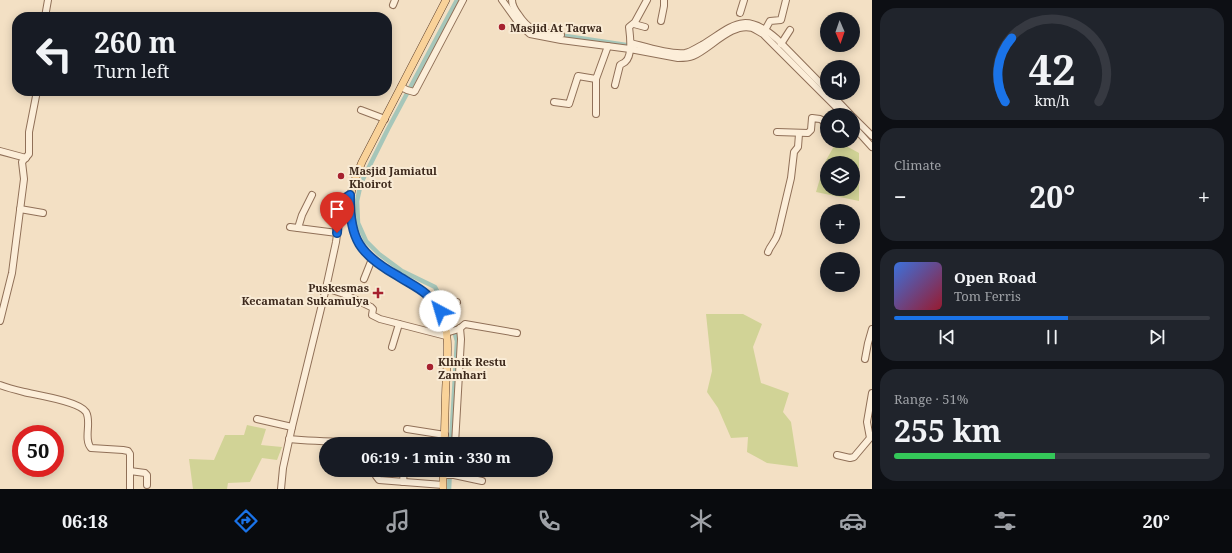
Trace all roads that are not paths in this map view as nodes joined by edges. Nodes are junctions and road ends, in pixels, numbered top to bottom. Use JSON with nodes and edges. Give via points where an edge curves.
{"nodes":[{"id":1,"x":48,"y":0,"type":"edge"},
{"id":2,"x":446,"y":0,"type":"edge"},
{"id":3,"x":463,"y":0,"type":"edge"},
{"id":4,"x":502,"y":0,"type":"edge"},
{"id":5,"x":512,"y":0,"type":"edge"},
{"id":6,"x":647,"y":0,"type":"edge"},
{"id":7,"x":664,"y":0,"type":"edge"},
{"id":8,"x":744,"y":0,"type":"edge"},
{"id":9,"x":786,"y":0,"type":"edge"},
{"id":10,"x":46,"y":12,"type":"edge"},
{"id":11,"x":740,"y":13,"type":"dead end"},
{"id":12,"x":661,"y":21,"type":"dead end"},
{"id":13,"x":634,"y":24,"type":"junction"},
{"id":14,"x":645,"y":27,"type":"dead end"},
{"id":15,"x":765,"y":30,"type":"junction"},
{"id":16,"x":790,"y":30,"type":"dead end"},
{"id":17,"x":562,"y":35,"type":"dead end"},
{"id":18,"x":781,"y":44,"type":"junction"},
{"id":19,"x":608,"y":46,"type":"junction"},
{"id":20,"x":630,"y":46,"type":"junction"},
{"id":21,"x":596,"y":79,"type":"junction"},
{"id":22,"x":817,"y":84,"type":"junction"},
{"id":23,"x":615,"y":85,"type":"dead end"},
{"id":24,"x":820,"y":86,"type":"edge"},
{"id":25,"x":407,"y":90,"type":"junction"},
{"id":26,"x":36,"y":96,"type":"edge"},
{"id":27,"x":837,"y":100,"type":"edge"},
{"id":28,"x":554,"y":102,"type":"dead end"},
{"id":29,"x":838,"y":108,"type":"edge"},
{"id":30,"x":844,"y":108,"type":"edge"},
{"id":31,"x":361,"y":110,"type":"dead end"},
{"id":32,"x":596,"y":114,"type":"dead end"},
{"id":33,"x":385,"y":119,"type":"junction"},
{"id":34,"x":820,"y":119,"type":"edge"},
{"id":35,"x":860,"y":130,"type":"edge"},
{"id":36,"x":777,"y":132,"type":"dead end"},
{"id":37,"x":860,"y":132,"type":"edge"},
{"id":38,"x":799,"y":134,"type":"junction"},
{"id":39,"x":872,"y":136,"type":"edge"},
{"id":40,"x":872,"y":147,"type":"edge"},
{"id":41,"x":0,"y":151,"type":"edge"},
{"id":42,"x":26,"y":158,"type":"junction"},
{"id":43,"x":312,"y":195,"type":"dead end"},
{"id":44,"x":350,"y":195,"type":"junction"},
{"id":45,"x":20,"y":209,"type":"junction"},
{"id":46,"x":43,"y":213,"type":"dead end"},
{"id":47,"x":290,"y":227,"type":"dead end"},
{"id":48,"x":298,"y":228,"type":"junction"},
{"id":49,"x":337,"y":233,"type":"junction"},
{"id":50,"x":768,"y":252,"type":"dead end"},
{"id":51,"x":372,"y":259,"type":"junction"},
{"id":52,"x":364,"y":279,"type":"dead end"},
{"id":53,"x":326,"y":288,"type":"junction"},
{"id":54,"x":457,"y":302,"type":"dead end"},
{"id":55,"x":444,"y":308,"type":"junction"},
{"id":56,"x":380,"y":319,"type":"junction"},
{"id":57,"x":0,"y":321,"type":"edge"},
{"id":58,"x":399,"y":324,"type":"junction"},
{"id":59,"x":377,"y":327,"type":"dead end"},
{"id":60,"x":459,"y":329,"type":"junction"},
{"id":61,"x":872,"y":329,"type":"edge"},
{"id":62,"x":517,"y":333,"type":"dead end"},
{"id":63,"x":448,"y":334,"type":"junction"},
{"id":64,"x":392,"y":346,"type":"dead end"},
{"id":65,"x":865,"y":359,"type":"dead end"},
{"id":66,"x":0,"y":385,"type":"edge"},
{"id":67,"x":872,"y":393,"type":"edge"},
{"id":68,"x":257,"y":419,"type":"dead end"},
{"id":69,"x":292,"y":427,"type":"junction"},
{"id":70,"x":407,"y":429,"type":"dead end"},
{"id":71,"x":445,"y":434,"type":"junction"},
{"id":72,"x":445,"y":437,"type":"edge"},
{"id":73,"x":455,"y":437,"type":"edge"},
{"id":74,"x":871,"y":439,"type":"edge"},
{"id":75,"x":290,"y":440,"type":"junction"},
{"id":76,"x":319,"y":442,"type":"edge"},
{"id":77,"x":837,"y":455,"type":"dead end"},
{"id":78,"x":130,"y":471,"type":"junction"},
{"id":79,"x":377,"y":477,"type":"edge"},
{"id":80,"x":403,"y":477,"type":"edge"},
{"id":81,"x":444,"y":477,"type":"edge"},
{"id":82,"x":468,"y":477,"type":"edge"},
{"id":83,"x":482,"y":481,"type":"dead end"},
{"id":84,"x":403,"y":482,"type":"junction"},
{"id":85,"x":147,"y":485,"type":"dead end"},
{"id":86,"x":443,"y":487,"type":"edge"},
{"id":87,"x":130,"y":489,"type":"edge"},
{"id":88,"x":281,"y":489,"type":"edge"}],
"edges":[{"from":1,"to":10,"type":"street"},
{"from":2,"to":25,"type":"main road"},
{"from":3,"to":25,"type":"street","via":[[414,92]]},
{"from":4,"to":19,"type":"street","via":[[524,30],[530,34]]},
{"from":5,"to":17,"type":"street","via":[[514,8],[529,28]]},
{"from":6,"to":13,"type":"street"},
{"from":7,"to":12,"type":"street"},
{"from":8,"to":11,"type":"street"},
{"from":9,"to":15,"type":"street","via":[[781,20],[770,21]]},
{"from":13,"to":14,"type":"street"},
{"from":13,"to":20,"type":"street","via":[[629,27]]},
{"from":15,"to":18,"type":"street"},
{"from":15,"to":20,"type":"street","via":[[744,22],[685,53]]},
{"from":16,"to":18,"type":"street"},
{"from":18,"to":22,"type":"street"},
{"from":19,"to":20,"type":"street"},
{"from":19,"to":21,"type":"street"},
{"from":20,"to":22,"type":"street","via":[[685,58],[695,55],[736,29],[752,28],[763,34]]},
{"from":20,"to":23,"type":"street","via":[[626,61],[620,65]]},
{"from":21,"to":28,"type":"street","via":[[578,76],[569,104]]},
{"from":21,"to":32,"type":"street"},
{"from":22,"to":24,"type":"street"},
{"from":22,"to":29,"type":"street"},
{"from":25,"to":33,"type":"main road"},
{"from":26,"to":42,"type":"street","via":[[29,132],[29,154]]},
{"from":27,"to":30,"type":"street"},
{"from":31,"to":33,"type":"street"},
{"from":33,"to":44,"type":"main road","via":[[360,168]]},
{"from":34,"to":38,"type":"street","via":[[812,118],[810,132]]},
{"from":35,"to":39,"type":"street"},
{"from":36,"to":38,"type":"street"},
{"from":37,"to":40,"type":"street"},
{"from":38,"to":50,"type":"street","via":[[778,233]]},
{"from":41,"to":42,"type":"street"},
{"from":42,"to":45,"type":"street","via":[[22,162],[24,179]]},
{"from":43,"to":48,"type":"street"},
{"from":44,"to":49,"type":"street","via":[[344,199]]},
{"from":44,"to":51,"type":"main road","via":[[354,235]]},
{"from":45,"to":46,"type":"street"},
{"from":45,"to":57,"type":"street","via":[[12,273]]},
{"from":47,"to":48,"type":"street"},
{"from":48,"to":49,"type":"street"},
{"from":49,"to":53,"type":"street"},
{"from":51,"to":52,"type":"street"},
{"from":51,"to":55,"type":"main road","via":[[422,290]]},
{"from":53,"to":56,"type":"street","via":[[372,308],[372,315]]},
{"from":53,"to":69,"type":"street"},
{"from":54,"to":55,"type":"street"},
{"from":55,"to":63,"type":"main road"},
{"from":56,"to":58,"type":"street"},
{"from":56,"to":59,"type":"street"},
{"from":58,"to":63,"type":"street"},
{"from":58,"to":64,"type":"street"},
{"from":60,"to":62,"type":"street","via":[[468,324]]},
{"from":60,"to":63,"type":"street"},
{"from":60,"to":73,"type":"street","via":[[461,339]]},
{"from":61,"to":65,"type":"street"},
{"from":63,"to":71,"type":"main road"},
{"from":66,"to":78,"type":"street","via":[[61,400],[84,409],[87,414],[89,446],[128,451]]},
{"from":67,"to":74,"type":"street","via":[[867,422]]},
{"from":68,"to":69,"type":"street"},
{"from":69,"to":75,"type":"street"},
{"from":70,"to":71,"type":"street"},
{"from":71,"to":72,"type":"main road"},
{"from":74,"to":77,"type":"street","via":[[854,457]]},
{"from":75,"to":76,"type":"street"},
{"from":75,"to":88,"type":"street"},
{"from":78,"to":85,"type":"street","via":[[145,473]]},
{"from":78,"to":87,"type":"street"},
{"from":79,"to":84,"type":"street","via":[[379,480]]},
{"from":80,"to":84,"type":"street"},
{"from":81,"to":86,"type":"main road"},
{"from":82,"to":83,"type":"street"},
{"from":84,"to":86,"type":"street"}]}
